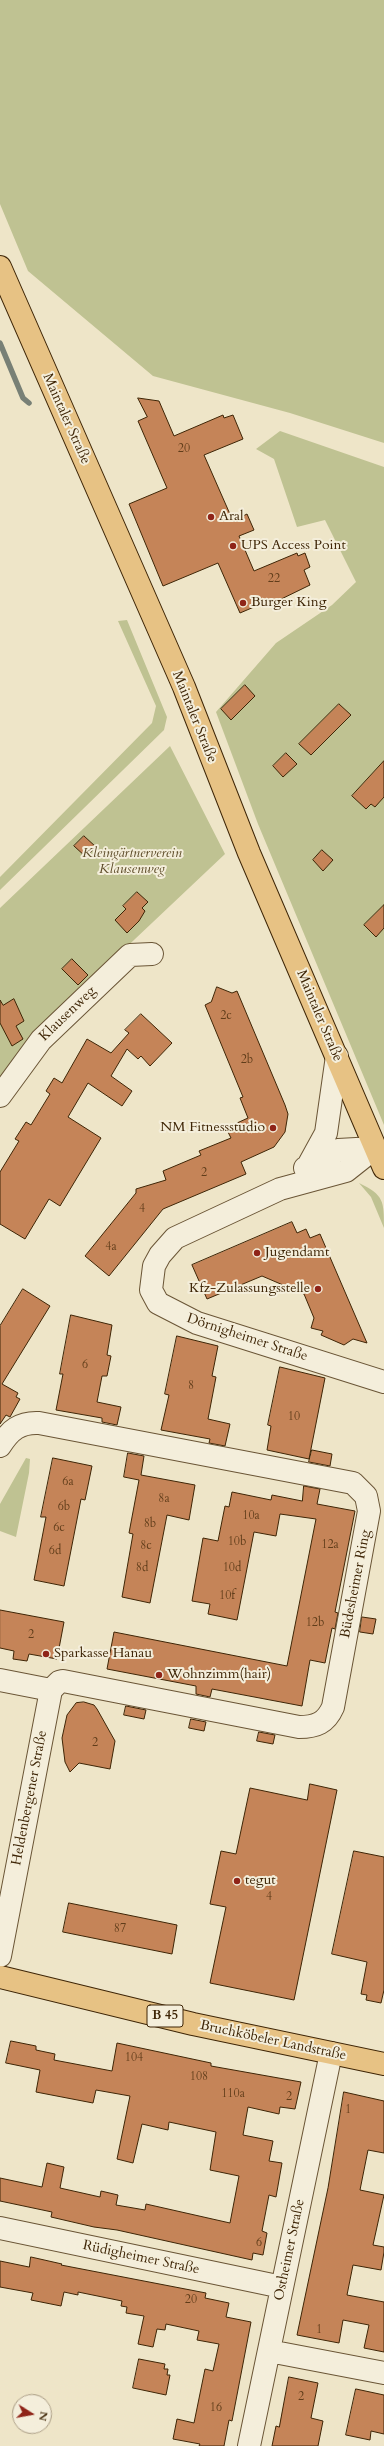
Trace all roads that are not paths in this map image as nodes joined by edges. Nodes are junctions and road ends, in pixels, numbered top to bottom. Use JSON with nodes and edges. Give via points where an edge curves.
{"nodes":[{"id":1,"x":0,"y":267,"type":"edge"},
{"id":2,"x":152,"y":954,"type":"dead end"},
{"id":3,"x":337,"y":1056,"type":"junction"},
{"id":4,"x":0,"y":1096,"type":"edge"},
{"id":5,"x":376,"y":1148,"type":"junction"},
{"id":6,"x":309,"y":1164,"type":"junction"},
{"id":7,"x":384,"y":1168,"type":"edge"},
{"id":8,"x":280,"y":1189,"type":"junction"},
{"id":9,"x":384,"y":1382,"type":"edge"},
{"id":10,"x":0,"y":1446,"type":"edge"},
{"id":11,"x":0,"y":1680,"type":"edge"},
{"id":12,"x":51,"y":1690,"type":"junction"},
{"id":13,"x":5,"y":1913,"type":"edge"},
{"id":14,"x":0,"y":1956,"type":"edge"},
{"id":15,"x":0,"y":1977,"type":"edge"},
{"id":16,"x":331,"y":2053,"type":"junction"},
{"id":17,"x":384,"y":2064,"type":"edge"},
{"id":18,"x":0,"y":2228,"type":"edge"},
{"id":19,"x":282,"y":2287,"type":"junction"},
{"id":20,"x":269,"y":2351,"type":"junction"},
{"id":21,"x":384,"y":2373,"type":"edge"},
{"id":22,"x":249,"y":2446,"type":"edge"}],
"edges":[{"from":1,"to":3,"type":"main road","name":"Maintaler Straße","via":[[184,687],[246,846]]},
{"from":2,"to":4,"type":"street","name":"Klausenweg","via":[[130,954],[41,1040]]},
{"from":3,"to":5,"type":"main road","name":"Maintaler Straße"},
{"from":3,"to":6,"type":"street","name":"Dörnigheimer Straße","via":[[326,1133]]},
{"from":5,"to":6,"type":"street","name":"Dörnigheimer Straße","via":[[338,1150]]},
{"from":5,"to":7,"type":"main road","name":"Maintaler Straße"},
{"from":5,"to":8,"type":"street","name":"Dörnigheimer Straße","via":[[346,1171]]},
{"from":6,"to":8,"type":"street","name":"Dörnigheimer Straße"},
{"from":8,"to":9,"type":"street","name":"Dörnigheimer Straße","via":[[175,1238],[154,1266],[151,1281],[153,1296],[166,1309],[197,1324]]},
{"from":10,"to":12,"type":"street","name":"Büdesheimer Ring","via":[[14,1428],[39,1423],[353,1483],[361,1489],[368,1502],[369,1511],[333,1707],[328,1717],[320,1724],[298,1727],[63,1681]]},
{"from":11,"to":12,"type":"street"},
{"from":12,"to":13,"type":"street","name":"Heldenbergener Straße"},
{"from":13,"to":14,"type":"street","name":"Heldenbergener Straße"},
{"from":15,"to":16,"type":"main road","name":"Bruchköbeler Landstraße","number":"B 45","via":[[193,2024]]},
{"from":16,"to":17,"type":"main road","name":"Bruchköbeler Landstraße","number":"B 45"},
{"from":16,"to":19,"type":"street","name":"Ostheimer Straße"},
{"from":18,"to":19,"type":"street","name":"Rüdigheimer Straße"},
{"from":19,"to":20,"type":"street","name":"Ostheimer Straße"},
{"from":20,"to":21,"type":"street"},
{"from":20,"to":22,"type":"street","name":"Ostheimer Straße"}]}
